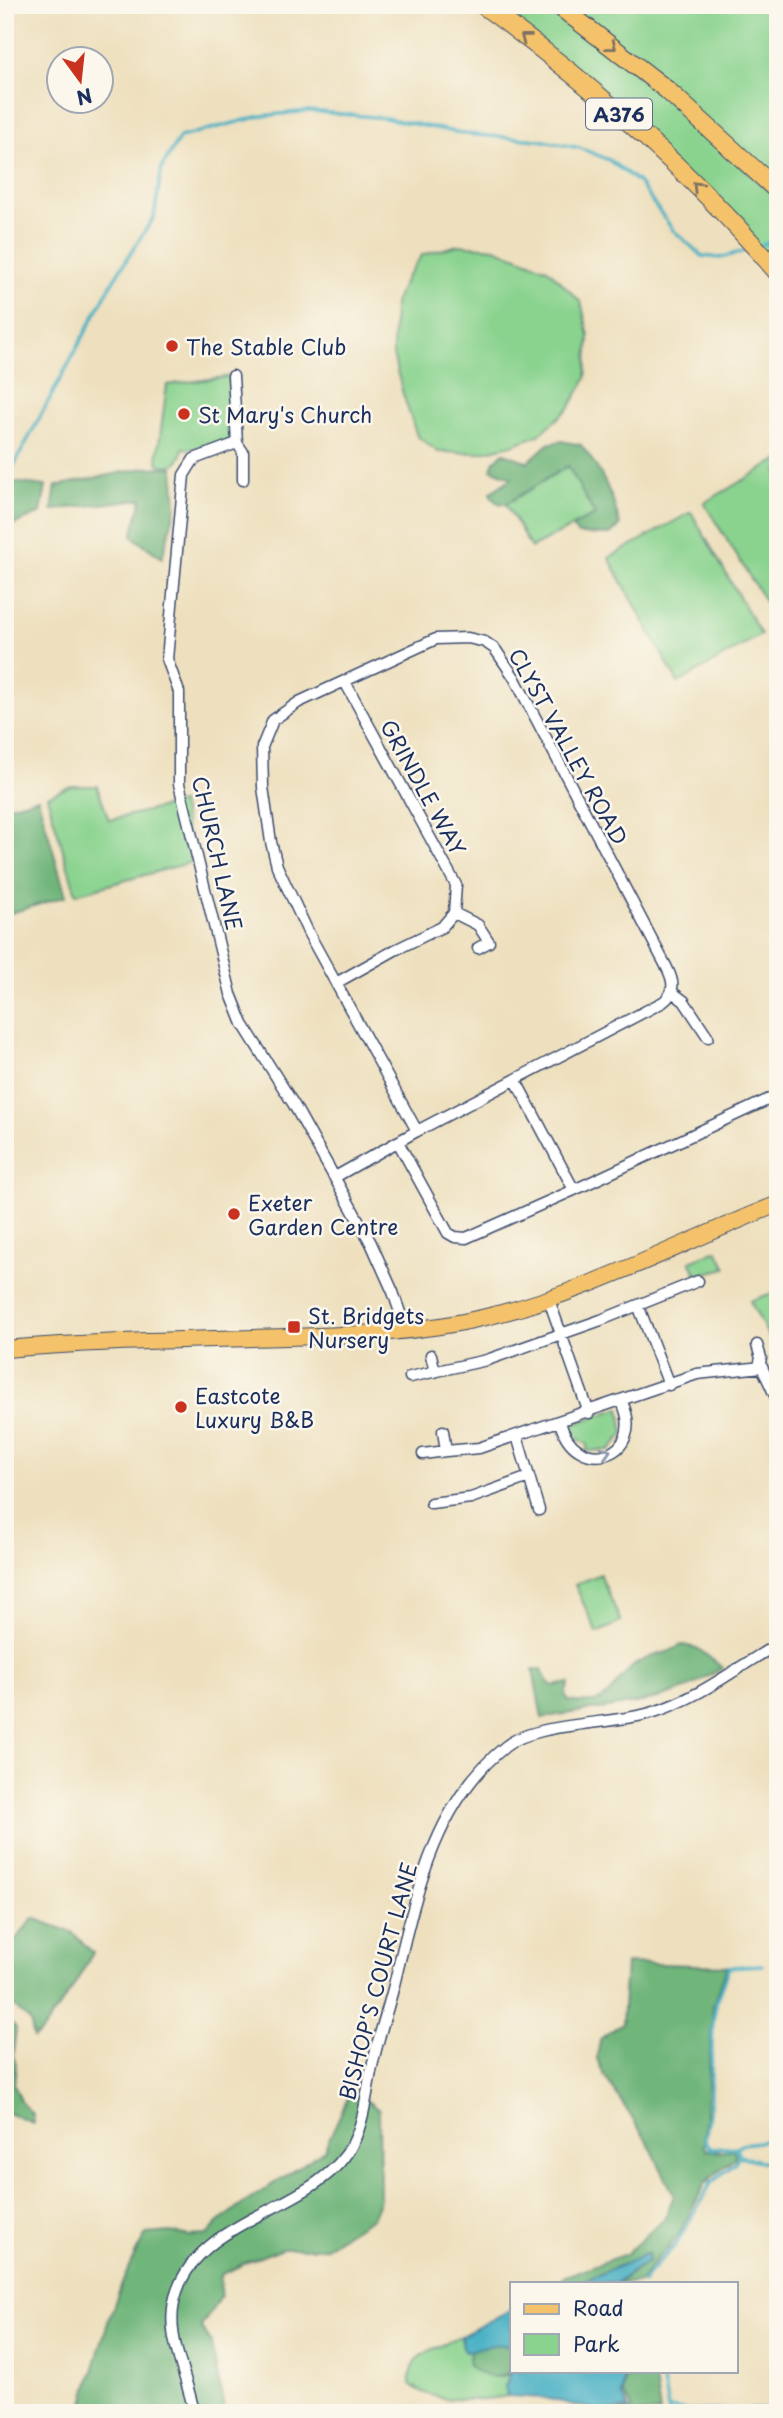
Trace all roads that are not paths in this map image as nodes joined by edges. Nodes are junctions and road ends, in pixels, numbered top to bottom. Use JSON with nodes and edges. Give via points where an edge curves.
{"nodes":[{"id":1,"x":483,"y":5,"type":"edge"},
{"id":2,"x":558,"y":5,"type":"edge"},
{"id":3,"x":778,"y":191,"type":"edge"},
{"id":4,"x":778,"y":273,"type":"edge"},
{"id":5,"x":233,"y":376,"type":"dead end"},
{"id":6,"x":236,"y":443,"type":"junction"},
{"id":7,"x":243,"y":480,"type":"dead end"},
{"id":8,"x":345,"y":682,"type":"junction"},
{"id":9,"x":454,"y":913,"type":"junction"},
{"id":10,"x":478,"y":948,"type":"dead end"},
{"id":11,"x":337,"y":983,"type":"junction"},
{"id":12,"x":672,"y":992,"type":"junction"},
{"id":13,"x":708,"y":1037,"type":"dead end"},
{"id":14,"x":516,"y":1080,"type":"junction"},
{"id":15,"x":778,"y":1095,"type":"edge"},
{"id":16,"x":417,"y":1131,"type":"junction"},
{"id":17,"x":398,"y":1142,"type":"junction"},
{"id":18,"x":335,"y":1177,"type":"junction"},
{"id":19,"x":574,"y":1191,"type":"junction"},
{"id":20,"x":778,"y":1204,"type":"edge"},
{"id":21,"x":698,"y":1281,"type":"dead end"},
{"id":22,"x":549,"y":1300,"type":"junction"},
{"id":23,"x":638,"y":1306,"type":"junction"},
{"id":24,"x":406,"y":1330,"type":"junction"},
{"id":25,"x":559,"y":1333,"type":"junction"},
{"id":26,"x":757,"y":1345,"type":"dead end"},
{"id":27,"x":5,"y":1349,"type":"edge"},
{"id":28,"x":431,"y":1355,"type":"dead end"},
{"id":29,"x":759,"y":1366,"type":"junction"},
{"id":30,"x":435,"y":1372,"type":"junction"},
{"id":31,"x":410,"y":1377,"type":"dead end"},
{"id":32,"x":669,"y":1385,"type":"junction"},
{"id":33,"x":622,"y":1402,"type":"junction"},
{"id":34,"x":778,"y":1402,"type":"edge"},
{"id":35,"x":589,"y":1413,"type":"junction"},
{"id":36,"x":560,"y":1422,"type":"junction"},
{"id":37,"x":443,"y":1431,"type":"dead end"},
{"id":38,"x":517,"y":1436,"type":"junction"},
{"id":39,"x":446,"y":1451,"type":"junction"},
{"id":40,"x":423,"y":1454,"type":"dead end"},
{"id":41,"x":528,"y":1478,"type":"junction"},
{"id":42,"x":431,"y":1503,"type":"dead end"},
{"id":43,"x":539,"y":1510,"type":"dead end"},
{"id":44,"x":778,"y":1644,"type":"edge"},
{"id":45,"x":194,"y":2413,"type":"edge"}],
"edges":[{"from":4,"to":1,"type":"highway","number":"A376","one_way":true,"via":[[629,122]]},
{"from":2,"to":3,"type":"highway","number":"A376","one_way":true,"via":[[667,90]]},
{"from":5,"to":6,"type":"street"},
{"from":6,"to":7,"type":"street","via":[[243,452]]},
{"from":6,"to":18,"type":"street","name":"CHURCH LANE","via":[[194,459],[184,475],[167,659],[179,692],[179,784],[231,994],[243,1024]]},
{"from":8,"to":9,"type":"street","name":"GRINDLE WAY","via":[[456,885]]},
{"from":8,"to":11,"type":"street","name":"CLYST VALLEY ROAD","via":[[299,702],[273,720],[261,758],[278,866]]},
{"from":8,"to":12,"type":"street","name":"CLYST VALLEY ROAD","via":[[436,639],[468,638],[495,649],[667,966]]},
{"from":9,"to":10,"type":"street","via":[[478,925],[493,940]]},
{"from":9,"to":11,"type":"street","via":[[442,927]]},
{"from":11,"to":16,"type":"street","name":"CLYST VALLEY ROAD"},
{"from":12,"to":13,"type":"street","name":"CLYST VALLEY ROAD","via":[[684,1001]]},
{"from":12,"to":14,"type":"street","via":[[663,1002]]},
{"from":14,"to":16,"type":"street"},
{"from":14,"to":19,"type":"street"},
{"from":15,"to":19,"type":"street"},
{"from":16,"to":17,"type":"street"},
{"from":17,"to":18,"type":"street"},
{"from":17,"to":19,"type":"street","via":[[448,1233],[455,1237],[466,1238]]},
{"from":18,"to":24,"type":"street","name":"CHURCH LANE","via":[[371,1243]]},
{"from":20,"to":22,"type":"main road"},
{"from":21,"to":23,"type":"street"},
{"from":22,"to":24,"type":"main road","via":[[486,1318]]},
{"from":22,"to":25,"type":"street"},
{"from":23,"to":25,"type":"street"},
{"from":23,"to":32,"type":"street"},
{"from":24,"to":27,"type":"main road"},
{"from":25,"to":30,"type":"street","via":[[487,1360]]},
{"from":25,"to":35,"type":"street"},
{"from":26,"to":29,"type":"street"},
{"from":28,"to":30,"type":"street"},
{"from":29,"to":32,"type":"street","via":[[697,1374]]},
{"from":29,"to":34,"type":"street"},
{"from":30,"to":31,"type":"street"},
{"from":32,"to":33,"type":"street"},
{"from":33,"to":35,"type":"street"},
{"from":36,"to":33,"type":"street","one_way":true,"via":[[579,1452],[608,1454],[628,1432]]},
{"from":35,"to":36,"type":"street"},
{"from":36,"to":38,"type":"street"},
{"from":37,"to":39,"type":"street"},
{"from":38,"to":39,"type":"street","via":[[480,1448]]},
{"from":38,"to":41,"type":"street"},
{"from":39,"to":40,"type":"street"},
{"from":41,"to":42,"type":"street","via":[[471,1497]]},
{"from":41,"to":43,"type":"street"},
{"from":44,"to":45,"type":"street","name":"BISHOP'S COURT LANE","via":[[701,1693],[669,1706],[636,1717],[521,1737],[506,1745],[473,1779],[451,1811],[428,1860],[374,2057],[358,2134],[348,2153],[307,2188],[211,2243],[177,2290],[171,2324]]}]}
